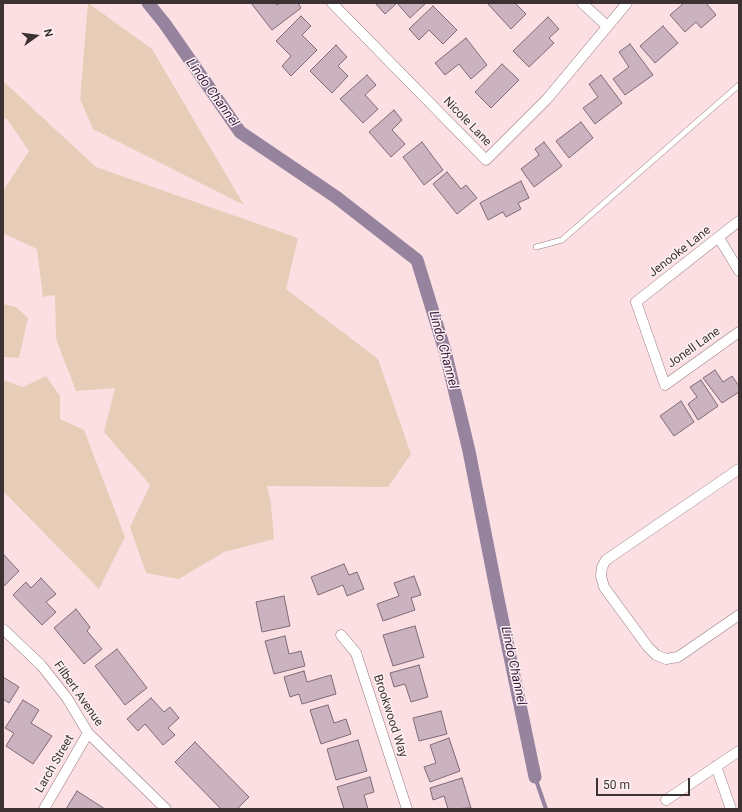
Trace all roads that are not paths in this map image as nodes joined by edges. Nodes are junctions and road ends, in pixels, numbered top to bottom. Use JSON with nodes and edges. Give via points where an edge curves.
{"nodes":[{"id":1,"x":332,"y":3,"type":"edge"},
{"id":2,"x":582,"y":3,"type":"edge"},
{"id":3,"x":627,"y":3,"type":"edge"},
{"id":4,"x":607,"y":26,"type":"junction"},
{"id":5,"x":739,"y":85,"type":"edge"},
{"id":6,"x":739,"y":221,"type":"edge"},
{"id":7,"x":718,"y":238,"type":"junction"},
{"id":8,"x":536,"y":247,"type":"dead end"},
{"id":9,"x":739,"y":271,"type":"edge"},
{"id":10,"x":739,"y":332,"type":"edge"},
{"id":11,"x":665,"y":385,"type":"joint"},
{"id":12,"x":739,"y":469,"type":"edge"},
{"id":13,"x":739,"y":615,"type":"edge"},
{"id":14,"x":3,"y":629,"type":"edge"},
{"id":15,"x":341,"y":635,"type":"dead end"},
{"id":16,"x":88,"y":733,"type":"junction"},
{"id":17,"x":739,"y":751,"type":"edge"},
{"id":18,"x":716,"y":766,"type":"junction"},
{"id":19,"x":666,"y":800,"type":"dead end"},
{"id":20,"x":44,"y":809,"type":"edge"},
{"id":21,"x":166,"y":809,"type":"edge"},
{"id":22,"x":407,"y":809,"type":"edge"},
{"id":23,"x":731,"y":809,"type":"edge"}],
"edges":[{"from":1,"to":4,"type":"street","name":"Nicole Lane","via":[[486,160],[547,99]]},
{"from":2,"to":4,"type":"street"},
{"from":3,"to":4,"type":"street","name":"Nicole Lane"},
{"from":5,"to":8,"type":"lane","via":[[562,240]]},
{"from":6,"to":7,"type":"street","name":"Jenooke Lane"},
{"from":7,"to":9,"type":"street"},
{"from":7,"to":11,"type":"street","name":"Jenooke Lane","via":[[636,302]]},
{"from":10,"to":11,"type":"street","name":"Jonell Lane"},
{"from":12,"to":13,"type":"street","via":[[606,560],[601,576],[604,587],[648,647],[656,655],[666,659],[678,657]]},
{"from":14,"to":16,"type":"street","name":"Filbert Avenue","via":[[41,665],[67,698]]},
{"from":15,"to":22,"type":"street","name":"Brookwood Way","via":[[356,653]]},
{"from":16,"to":20,"type":"street","name":"Larch Street"},
{"from":16,"to":21,"type":"street","name":"Filbert Avenue"},
{"from":17,"to":18,"type":"street"},
{"from":18,"to":19,"type":"street"},
{"from":18,"to":23,"type":"street"}]}
